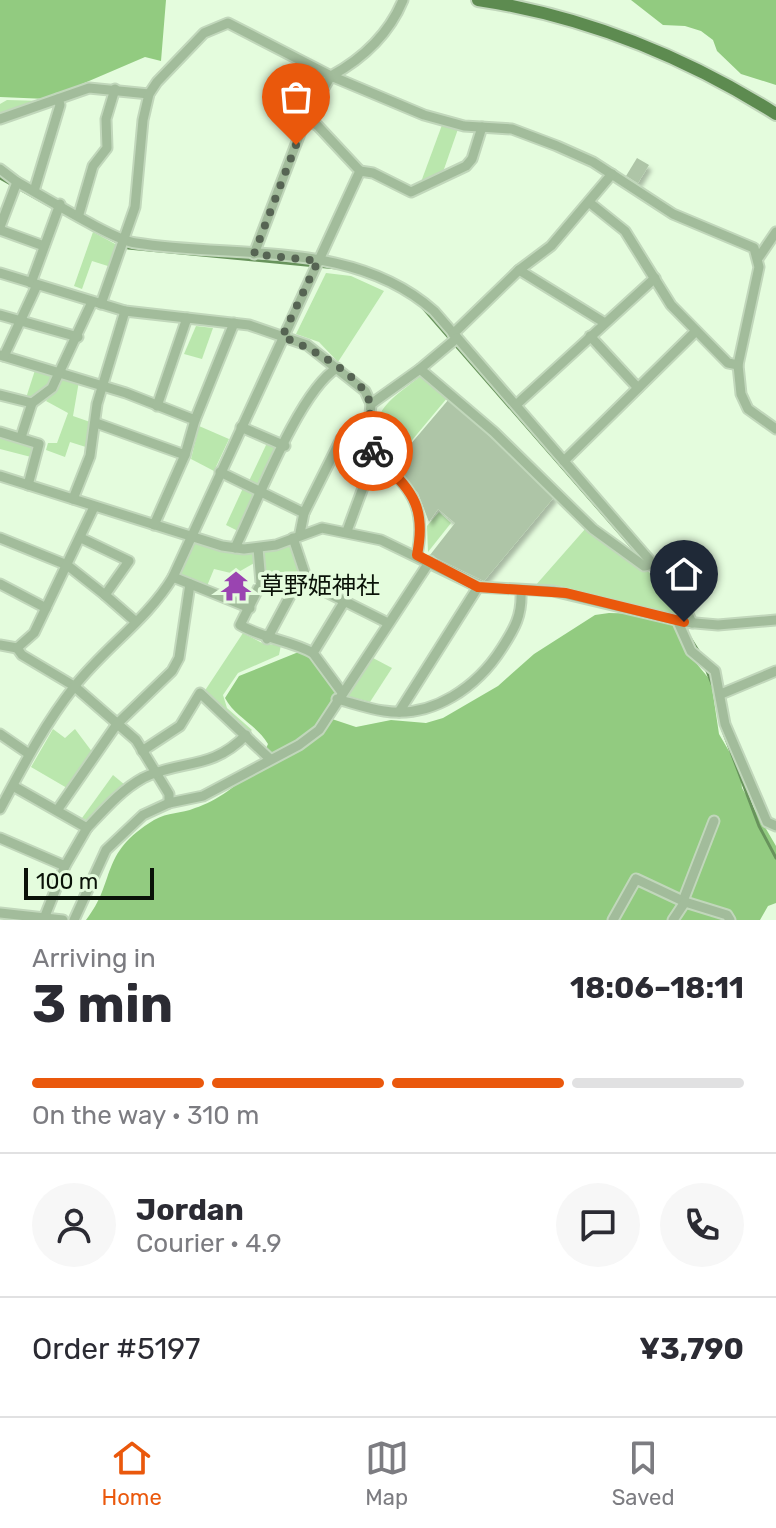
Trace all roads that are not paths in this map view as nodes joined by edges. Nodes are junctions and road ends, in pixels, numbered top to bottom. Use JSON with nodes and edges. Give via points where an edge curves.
{"nodes":[{"id":1,"x":403,"y":0,"type":"edge"},
{"id":2,"x":478,"y":0,"type":"edge"},
{"id":3,"x":331,"y":76,"type":"junction"},
{"id":4,"x":115,"y":89,"type":"junction"},
{"id":5,"x":149,"y":94,"type":"junction"},
{"id":6,"x":58,"y":99,"type":"junction"},
{"id":7,"x":776,"y":114,"type":"edge"},
{"id":8,"x":306,"y":118,"type":"junction"},
{"id":9,"x":0,"y":119,"type":"edge"},
{"id":10,"x":482,"y":127,"type":"junction"},
{"id":11,"x":0,"y":169,"type":"edge"},
{"id":12,"x":360,"y":171,"type":"junction"},
{"id":13,"x":612,"y":174,"type":"junction"},
{"id":14,"x":17,"y":182,"type":"junction"},
{"id":15,"x":34,"y":191,"type":"junction"},
{"id":16,"x":590,"y":203,"type":"junction"},
{"id":17,"x":60,"y":204,"type":"junction"},
{"id":18,"x":79,"y":214,"type":"junction"},
{"id":19,"x":0,"y":228,"type":"edge"},
{"id":20,"x":776,"y":232,"type":"edge"},
{"id":21,"x":123,"y":239,"type":"junction"},
{"id":22,"x":44,"y":246,"type":"junction"},
{"id":23,"x":254,"y":254,"type":"junction"},
{"id":24,"x":759,"y":257,"type":"junction"},
{"id":25,"x":316,"y":265,"type":"junction"},
{"id":26,"x":519,"y":270,"type":"junction"},
{"id":27,"x":0,"y":273,"type":"edge"},
{"id":28,"x":655,"y":278,"type":"junction"},
{"id":29,"x":34,"y":284,"type":"junction"},
{"id":30,"x":96,"y":303,"type":"junction"},
{"id":31,"x":125,"y":311,"type":"junction"},
{"id":32,"x":0,"y":315,"type":"edge"},
{"id":33,"x":187,"y":318,"type":"junction"},
{"id":34,"x":20,"y":322,"type":"junction"},
{"id":35,"x":234,"y":323,"type":"junction"},
{"id":36,"x":605,"y":323,"type":"junction"},
{"id":37,"x":696,"y":331,"type":"junction"},
{"id":38,"x":455,"y":336,"type":"junction"},
{"id":39,"x":590,"y":336,"type":"junction"},
{"id":40,"x":78,"y":337,"type":"junction"},
{"id":41,"x":282,"y":337,"type":"junction"},
{"id":42,"x":2,"y":355,"type":"edge"},
{"id":43,"x":738,"y":365,"type":"junction"},
{"id":44,"x":337,"y":368,"type":"junction"},
{"id":45,"x":420,"y":369,"type":"junction"},
{"id":46,"x":60,"y":372,"type":"junction"},
{"id":47,"x":102,"y":385,"type":"junction"},
{"id":48,"x":638,"y":388,"type":"junction"},
{"id":49,"x":0,"y":395,"type":"edge"},
{"id":50,"x":32,"y":403,"type":"junction"},
{"id":51,"x":371,"y":404,"type":"junction"},
{"id":52,"x":516,"y":405,"type":"junction"},
{"id":53,"x":157,"y":406,"type":"junction"},
{"id":54,"x":195,"y":420,"type":"junction"},
{"id":55,"x":96,"y":423,"type":"junction"},
{"id":56,"x":241,"y":427,"type":"junction"},
{"id":57,"x":776,"y":429,"type":"edge"},
{"id":58,"x":0,"y":432,"type":"edge"},
{"id":59,"x":21,"y":437,"type":"junction"},
{"id":60,"x":367,"y":444,"type":"junction"},
{"id":61,"x":285,"y":446,"type":"junction"},
{"id":62,"x":185,"y":455,"type":"junction"},
{"id":63,"x":379,"y":458,"type":"junction"},
{"id":64,"x":564,"y":461,"type":"junction"},
{"id":65,"x":220,"y":472,"type":"junction"},
{"id":66,"x":0,"y":476,"type":"edge"},
{"id":67,"x":28,"y":485,"type":"junction"},
{"id":68,"x":262,"y":492,"type":"junction"},
{"id":69,"x":73,"y":499,"type":"junction"},
{"id":70,"x":94,"y":507,"type":"junction"},
{"id":71,"x":304,"y":513,"type":"junction"},
{"id":72,"x":154,"y":525,"type":"junction"},
{"id":73,"x":347,"y":531,"type":"junction"},
{"id":74,"x":189,"y":536,"type":"junction"},
{"id":75,"x":296,"y":536,"type":"junction"},
{"id":76,"x":0,"y":538,"type":"edge"},
{"id":77,"x":81,"y":538,"type":"junction"},
{"id":78,"x":235,"y":548,"type":"junction"},
{"id":79,"x":258,"y":548,"type":"junction"},
{"id":80,"x":417,"y":555,"type":"junction"},
{"id":81,"x":430,"y":561,"type":"junction"},
{"id":82,"x":653,"y":564,"type":"junction"},
{"id":83,"x":67,"y":565,"type":"junction"},
{"id":84,"x":306,"y":576,"type":"junction"},
{"id":85,"x":173,"y":577,"type":"junction"},
{"id":86,"x":0,"y":584,"type":"edge"},
{"id":87,"x":190,"y":584,"type":"junction"},
{"id":88,"x":478,"y":587,"type":"junction"},
{"id":89,"x":521,"y":592,"type":"junction"},
{"id":90,"x":105,"y":595,"type":"junction"},
{"id":91,"x":344,"y":602,"type":"junction"},
{"id":92,"x":46,"y":608,"type":"junction"},
{"id":93,"x":250,"y":608,"type":"junction"},
{"id":94,"x":776,"y":620,"type":"edge"},
{"id":95,"x":136,"y":622,"type":"junction"},
{"id":96,"x":386,"y":622,"type":"junction"},
{"id":97,"x":686,"y":622,"type":"junction"},
{"id":98,"x":267,"y":639,"type":"junction"},
{"id":99,"x":17,"y":648,"type":"junction"},
{"id":100,"x":1,"y":649,"type":"edge"},
{"id":101,"x":313,"y":653,"type":"junction"},
{"id":102,"x":776,"y":671,"type":"edge"},
{"id":103,"x":74,"y":686,"type":"junction"},
{"id":104,"x":721,"y":694,"type":"junction"},
{"id":105,"x":339,"y":695,"type":"junction"},
{"id":106,"x":399,"y":712,"type":"junction"},
{"id":107,"x":117,"y":724,"type":"junction"},
{"id":108,"x":0,"y":734,"type":"edge"},
{"id":109,"x":246,"y":735,"type":"junction"},
{"id":110,"x":142,"y":751,"type":"junction"},
{"id":111,"x":29,"y":754,"type":"junction"},
{"id":112,"x":270,"y":759,"type":"junction"},
{"id":113,"x":156,"y":773,"type":"junction"},
{"id":114,"x":13,"y":786,"type":"junction"},
{"id":115,"x":169,"y":803,"type":"junction"},
{"id":116,"x":0,"y":809,"type":"edge"},
{"id":117,"x":58,"y":809,"type":"junction"},
{"id":118,"x":714,"y":821,"type":"dead end"},
{"id":119,"x":776,"y":826,"type":"edge"},
{"id":120,"x":87,"y":828,"type":"junction"},
{"id":121,"x":0,"y":838,"type":"edge"},
{"id":122,"x":65,"y":866,"type":"junction"},
{"id":123,"x":684,"y":902,"type":"junction"},
{"id":124,"x":0,"y":913,"type":"edge"},
{"id":125,"x":45,"y":916,"type":"junction"},
{"id":126,"x":21,"y":917,"type":"edge"},
{"id":127,"x":63,"y":920,"type":"edge"},
{"id":128,"x":74,"y":920,"type":"edge"},
{"id":129,"x":613,"y":920,"type":"edge"},
{"id":130,"x":673,"y":920,"type":"edge"},
{"id":131,"x":730,"y":920,"type":"edge"}],
"edges":[{"from":1,"to":3,"type":"street","via":[[357,63]]},
{"from":2,"to":7,"type":"main road","via":[[558,16],[619,36],[687,64]]},
{"from":3,"to":5,"type":"street","via":[[228,23],[204,33]]},
{"from":3,"to":8,"type":"street"},
{"from":3,"to":10,"type":"street","via":[[424,115]]},
{"from":4,"to":5,"type":"street"},
{"from":4,"to":6,"type":"street","via":[[89,88]]},
{"from":4,"to":18,"type":"street","via":[[106,119],[107,148],[93,166]]},
{"from":5,"to":21,"type":"street","via":[[137,194]]},
{"from":6,"to":9,"type":"street"},
{"from":6,"to":15,"type":"street"},
{"from":8,"to":12,"type":"street"},
{"from":8,"to":23,"type":"street"},
{"from":10,"to":12,"type":"street","via":[[466,166],[411,192]]},
{"from":10,"to":13,"type":"street","via":[[512,129]]},
{"from":11,"to":14,"type":"street"},
{"from":12,"to":25,"type":"street"},
{"from":13,"to":16,"type":"street"},
{"from":13,"to":24,"type":"street","via":[[673,214],[754,248]]},
{"from":14,"to":15,"type":"street"},
{"from":14,"to":19,"type":"street"},
{"from":15,"to":17,"type":"street"},
{"from":16,"to":26,"type":"street","via":[[551,246]]},
{"from":16,"to":28,"type":"street","via":[[625,231]]},
{"from":17,"to":18,"type":"street"},
{"from":17,"to":22,"type":"street"},
{"from":18,"to":21,"type":"street"},
{"from":19,"to":22,"type":"street"},
{"from":20,"to":24,"type":"street"},
{"from":21,"to":23,"type":"street"},
{"from":21,"to":30,"type":"street"},
{"from":22,"to":29,"type":"street"},
{"from":23,"to":25,"type":"street"},
{"from":24,"to":43,"type":"street"},
{"from":25,"to":38,"type":"street","via":[[354,266],[395,282],[434,311]]},
{"from":25,"to":41,"type":"street"},
{"from":26,"to":36,"type":"street"},
{"from":26,"to":38,"type":"street"},
{"from":27,"to":29,"type":"street"},
{"from":28,"to":36,"type":"street"},
{"from":28,"to":37,"type":"street"},
{"from":29,"to":30,"type":"street"},
{"from":29,"to":34,"type":"street"},
{"from":30,"to":31,"type":"street"},
{"from":30,"to":40,"type":"street"},
{"from":31,"to":33,"type":"street"},
{"from":31,"to":47,"type":"street"},
{"from":32,"to":34,"type":"street"},
{"from":33,"to":35,"type":"street"},
{"from":33,"to":53,"type":"street"},
{"from":34,"to":40,"type":"street"},
{"from":34,"to":42,"type":"street"},
{"from":35,"to":41,"type":"street"},
{"from":35,"to":54,"type":"street"},
{"from":36,"to":39,"type":"street"},
{"from":37,"to":43,"type":"street","via":[[728,363]]},
{"from":37,"to":48,"type":"street"},
{"from":38,"to":45,"type":"street"},
{"from":38,"to":52,"type":"street"},
{"from":39,"to":48,"type":"street"},
{"from":39,"to":52,"type":"street"},
{"from":40,"to":46,"type":"street"},
{"from":41,"to":44,"type":"street","via":[[307,345]]},
{"from":41,"to":56,"type":"street"},
{"from":42,"to":46,"type":"street"},
{"from":43,"to":57,"type":"street","via":[[748,409]]},
{"from":44,"to":51,"type":"street","via":[[365,391]]},
{"from":44,"to":61,"type":"street","via":[[307,398]]},
{"from":45,"to":51,"type":"street"},
{"from":45,"to":82,"type":"street","via":[[593,529],[644,566]]},
{"from":46,"to":47,"type":"street"},
{"from":46,"to":50,"type":"street","via":[[52,388]]},
{"from":47,"to":53,"type":"street"},
{"from":47,"to":55,"type":"street"},
{"from":48,"to":64,"type":"street"},
{"from":49,"to":50,"type":"street"},
{"from":50,"to":59,"type":"street"},
{"from":51,"to":60,"type":"street"},
{"from":52,"to":64,"type":"street"},
{"from":53,"to":54,"type":"street"},
{"from":54,"to":62,"type":"street"},
{"from":55,"to":62,"type":"street"},
{"from":55,"to":69,"type":"street"},
{"from":56,"to":61,"type":"street"},
{"from":56,"to":65,"type":"street"},
{"from":58,"to":59,"type":"street"},
{"from":59,"to":67,"type":"street","via":[[39,444]]},
{"from":60,"to":63,"type":"street"},
{"from":60,"to":71,"type":"street","via":[[341,439]]},
{"from":61,"to":68,"type":"street"},
{"from":62,"to":72,"type":"street"},
{"from":63,"to":73,"type":"street"},
{"from":63,"to":80,"type":"street","via":[[411,491],[419,508]]},
{"from":64,"to":82,"type":"street"},
{"from":65,"to":68,"type":"street"},
{"from":65,"to":74,"type":"street"},
{"from":66,"to":67,"type":"street"},
{"from":67,"to":69,"type":"street"},
{"from":68,"to":71,"type":"street"},
{"from":68,"to":78,"type":"street"},
{"from":69,"to":70,"type":"street"},
{"from":70,"to":72,"type":"street"},
{"from":70,"to":77,"type":"street"},
{"from":71,"to":75,"type":"street"},
{"from":72,"to":74,"type":"street"},
{"from":73,"to":75,"type":"street","via":[[322,528]]},
{"from":73,"to":80,"type":"street"},
{"from":74,"to":78,"type":"street"},
{"from":74,"to":85,"type":"street"},
{"from":75,"to":79,"type":"street"},
{"from":75,"to":84,"type":"street"},
{"from":76,"to":83,"type":"street"},
{"from":77,"to":83,"type":"street"},
{"from":77,"to":90,"type":"street","via":[[129,561]]},
{"from":78,"to":79,"type":"street"},
{"from":79,"to":93,"type":"street","via":[[261,583]]},
{"from":80,"to":81,"type":"street"},
{"from":81,"to":88,"type":"street"},
{"from":81,"to":96,"type":"street"},
{"from":82,"to":97,"type":"street","via":[[683,602]]},
{"from":83,"to":90,"type":"street"},
{"from":83,"to":92,"type":"street"},
{"from":84,"to":91,"type":"street","via":[[308,583]]},
{"from":84,"to":98,"type":"street","via":[[298,581]]},
{"from":85,"to":87,"type":"street"},
{"from":85,"to":95,"type":"street"},
{"from":86,"to":92,"type":"street"},
{"from":87,"to":93,"type":"street"},
{"from":87,"to":107,"type":"street","via":[[179,658]]},
{"from":88,"to":89,"type":"street"},
{"from":88,"to":106,"type":"street"},
{"from":89,"to":97,"type":"street","via":[[566,593]]},
{"from":89,"to":106,"type":"street","via":[[517,625],[488,671],[443,702]]},
{"from":90,"to":95,"type":"street"},
{"from":91,"to":96,"type":"street"},
{"from":91,"to":101,"type":"street"},
{"from":92,"to":99,"type":"street","via":[[34,633]]},
{"from":93,"to":98,"type":"street","via":[[240,625]]},
{"from":94,"to":97,"type":"street"},
{"from":95,"to":103,"type":"street"},
{"from":96,"to":105,"type":"street"},
{"from":97,"to":104,"type":"street","via":[[697,657],[715,671]]},
{"from":98,"to":101,"type":"street"},
{"from":99,"to":100,"type":"street"},
{"from":99,"to":103,"type":"street"},
{"from":101,"to":105,"type":"street"},
{"from":102,"to":104,"type":"street"},
{"from":103,"to":107,"type":"street"},
{"from":103,"to":111,"type":"street"},
{"from":104,"to":119,"type":"street","via":[[732,745],[767,822]]},
{"from":105,"to":106,"type":"street"},
{"from":105,"to":112,"type":"street","via":[[319,730]]},
{"from":107,"to":110,"type":"street"},
{"from":107,"to":117,"type":"street"},
{"from":108,"to":111,"type":"street"},
{"from":109,"to":110,"type":"street","via":[[200,693],[180,726]]},
{"from":109,"to":112,"type":"street"},
{"from":109,"to":113,"type":"street","via":[[208,761]]},
{"from":110,"to":113,"type":"street"},
{"from":111,"to":114,"type":"street"},
{"from":112,"to":115,"type":"street","via":[[203,796]]},
{"from":113,"to":115,"type":"street"},
{"from":113,"to":120,"type":"street","via":[[127,789]]},
{"from":114,"to":116,"type":"street"},
{"from":114,"to":117,"type":"street"},
{"from":115,"to":128,"type":"street","via":[[143,815],[106,850]]},
{"from":117,"to":120,"type":"street"},
{"from":118,"to":123,"type":"street"},
{"from":120,"to":122,"type":"street"},
{"from":121,"to":122,"type":"street"},
{"from":122,"to":125,"type":"street"},
{"from":123,"to":129,"type":"street","via":[[636,879]]},
{"from":123,"to":130,"type":"street"},
{"from":123,"to":131,"type":"street"},
{"from":124,"to":126,"type":"street"},
{"from":125,"to":126,"type":"street"},
{"from":125,"to":127,"type":"street"}]}
